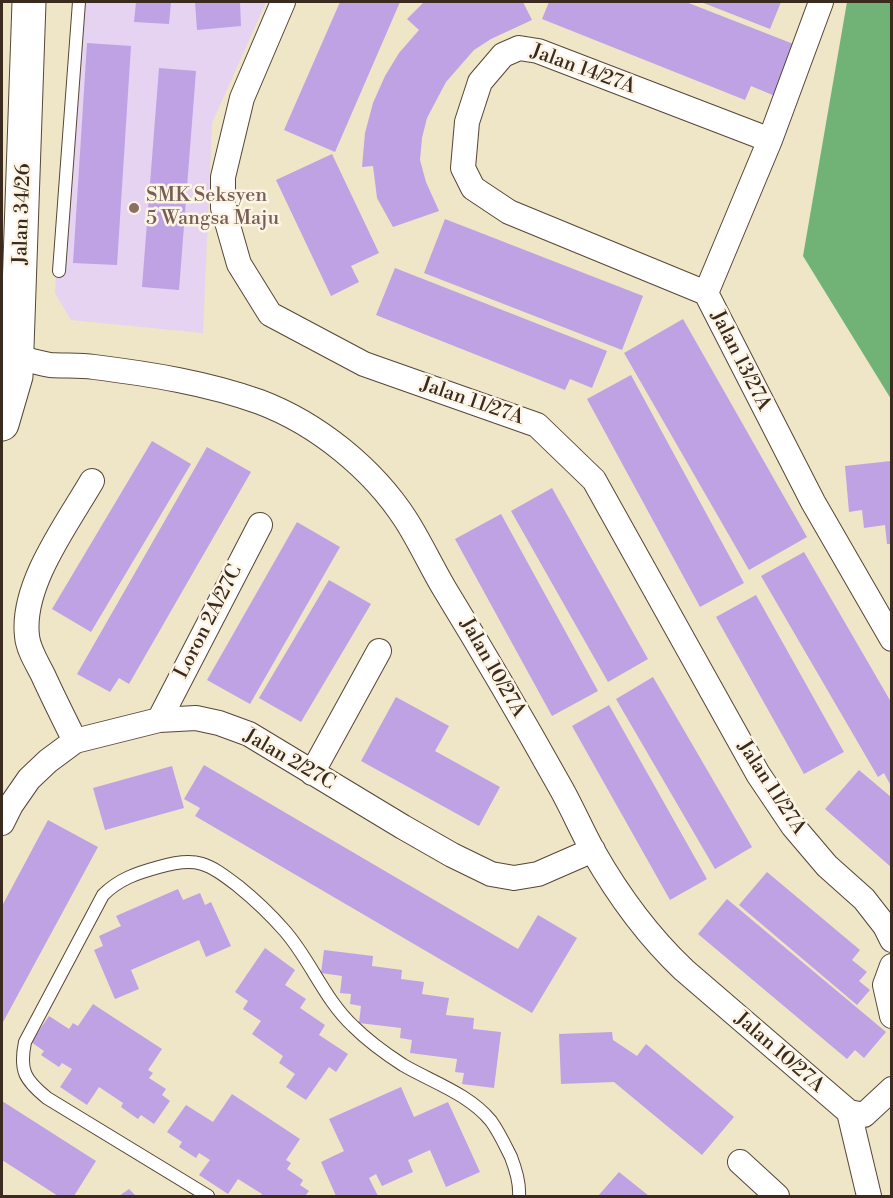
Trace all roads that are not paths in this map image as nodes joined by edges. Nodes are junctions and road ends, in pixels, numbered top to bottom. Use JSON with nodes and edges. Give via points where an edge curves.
{"nodes":[{"id":1,"x":29,"y":2,"type":"edge"},
{"id":2,"x":79,"y":2,"type":"edge"},
{"id":3,"x":283,"y":2,"type":"edge"},
{"id":4,"x":821,"y":2,"type":"edge"},
{"id":5,"x":770,"y":140,"type":"junction"},
{"id":6,"x":59,"y":272,"type":"dead end"},
{"id":7,"x":705,"y":293,"type":"junction"},
{"id":8,"x":9,"y":368,"type":"edge"},
{"id":9,"x":2,"y":424,"type":"edge"},
{"id":10,"x":92,"y":481,"type":"dead end"},
{"id":11,"x":260,"y":525,"type":"dead end"},
{"id":12,"x":891,"y":639,"type":"edge"},
{"id":13,"x":380,"y":651,"type":"dead end"},
{"id":14,"x":159,"y":720,"type":"junction"},
{"id":15,"x":75,"y":741,"type":"junction"},
{"id":16,"x":312,"y":773,"type":"junction"},
{"id":17,"x":2,"y":823,"type":"edge"},
{"id":18,"x":593,"y":850,"type":"junction"},
{"id":19,"x":891,"y":940,"type":"edge"},
{"id":20,"x":891,"y":966,"type":"edge"},
{"id":21,"x":891,"y":1016,"type":"edge"},
{"id":22,"x":888,"y":1098,"type":"edge"},
{"id":23,"x":849,"y":1112,"type":"junction"},
{"id":24,"x":740,"y":1162,"type":"dead end"},
{"id":25,"x":208,"y":1197,"type":"edge"},
{"id":26,"x":519,"y":1197,"type":"edge"},
{"id":27,"x":777,"y":1197,"type":"edge"},
{"id":28,"x":869,"y":1197,"type":"edge"}],
"edges":[{"from":1,"to":8,"type":"main road","name":"Jalan 34/26"},
{"from":2,"to":6,"type":"lane"},
{"from":3,"to":19,"type":"street","name":"Jalan 11/27A","via":[[243,98],[223,177],[223,208],[239,264],[270,314],[364,364],[537,425],[594,480],[758,774],[793,826],[828,866],[864,898]]},
{"from":4,"to":5,"type":"street","name":"Jalan 13/27A"},
{"from":5,"to":7,"type":"street","name":"Jalan 13/27A"},
{"from":5,"to":7,"type":"street","name":"Jalan 14/27A","via":[[538,51],[519,48],[503,55],[480,82],[467,122],[463,168],[473,188],[509,212]]},
{"from":7,"to":12,"type":"street","name":"Jalan 13/27A","via":[[813,502]]},
{"from":8,"to":9,"type":"main road","name":"Jalan 34/26"},
{"from":8,"to":18,"type":"street","name":"Jalan 10/27A","via":[[49,364],[90,366],[176,378],[260,402],[289,415],[351,458],[406,519]]},
{"from":10,"to":15,"type":"street","via":[[45,563],[27,617],[27,638],[35,660]]},
{"from":11,"to":14,"type":"street","name":"Loron 2A/27C"},
{"from":13,"to":16,"type":"street"},
{"from":14,"to":15,"type":"street","name":"Jalan 2/27C"},
{"from":14,"to":16,"type":"street","name":"Jalan 2/27C","via":[[196,718],[219,723],[249,734]]},
{"from":15,"to":17,"type":"street","name":"Jalan 2/27C","via":[[29,779]]},
{"from":16,"to":18,"type":"street","name":"Jalan 2/27C","via":[[491,874],[514,878],[538,874]]},
{"from":18,"to":23,"type":"street","name":"Jalan 10/27A","via":[[620,896],[661,948]]},
{"from":20,"to":21,"type":"street","via":[[885,985]]},
{"from":22,"to":23,"type":"street","via":[[864,1115]]},
{"from":23,"to":28,"type":"street"},
{"from":24,"to":27,"type":"street"},
{"from":25,"to":26,"type":"lane","via":[[47,1098],[28,1081],[22,1056],[25,1042],[103,895],[125,878],[188,861],[216,869],[285,930],[351,1025],[404,1065],[472,1104],[490,1120],[513,1162]]}]}
